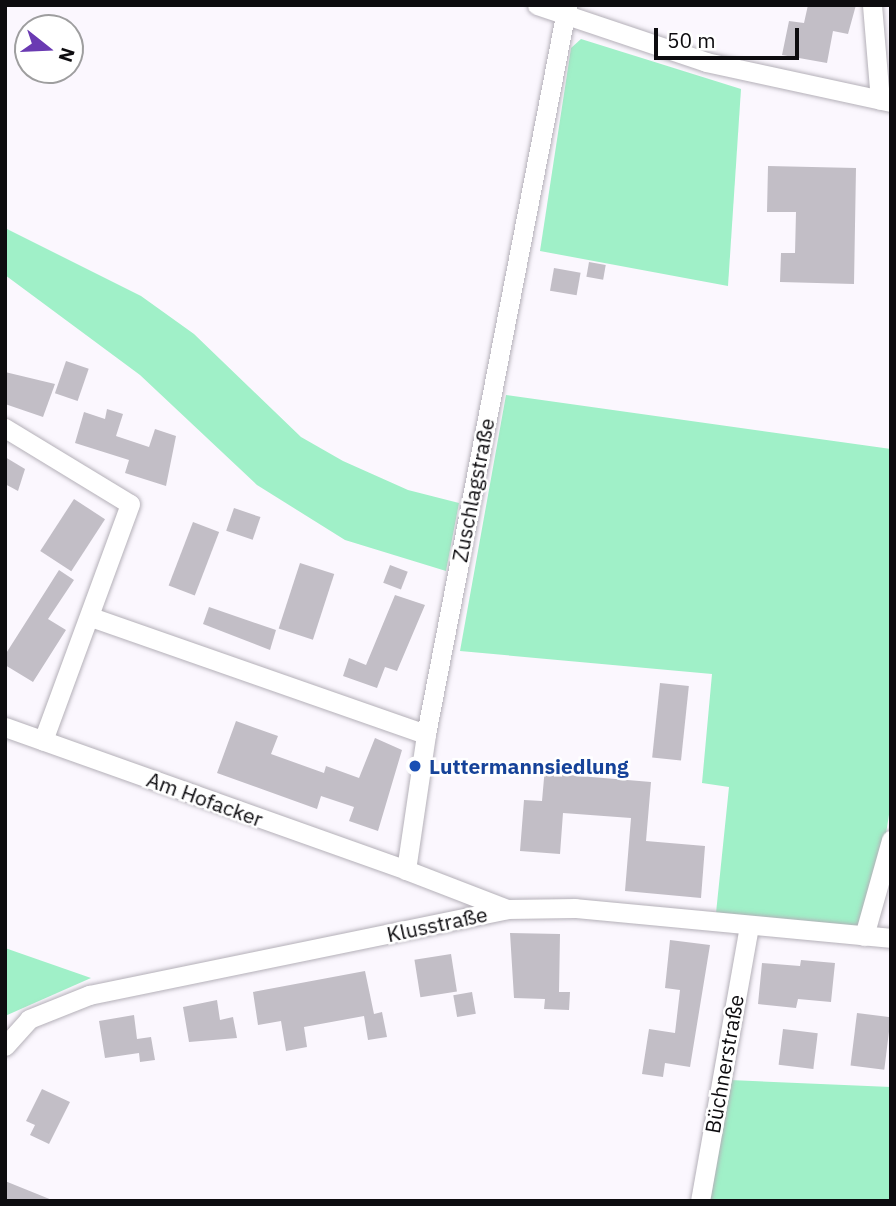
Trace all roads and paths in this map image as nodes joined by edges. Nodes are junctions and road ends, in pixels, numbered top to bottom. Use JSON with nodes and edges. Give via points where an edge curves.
{"nodes":[{"id":1,"x":537,"y":5,"type":"edge"},
{"id":2,"x":872,"y":5,"type":"edge"},
{"id":3,"x":566,"y":11,"type":"edge"},
{"id":4,"x":886,"y":101,"type":"edge"},
{"id":5,"x":5,"y":428,"type":"edge"},
{"id":6,"x":91,"y":617,"type":"junction"},
{"id":7,"x":5,"y":727,"type":"edge"},
{"id":8,"x":426,"y":734,"type":"junction"},
{"id":9,"x":43,"y":741,"type":"junction"},
{"id":10,"x":891,"y":840,"type":"edge"},
{"id":11,"x":406,"y":870,"type":"junction"},
{"id":12,"x":506,"y":909,"type":"junction"},
{"id":13,"x":749,"y":926,"type":"junction"},
{"id":14,"x":864,"y":936,"type":"junction"},
{"id":15,"x":891,"y":938,"type":"edge"},
{"id":16,"x":5,"y":1046,"type":"edge"},
{"id":17,"x":699,"y":1201,"type":"edge"}],
"edges":[{"from":1,"to":3,"type":"street"},
{"from":2,"to":4,"type":"street"},
{"from":3,"to":4,"type":"street","via":[[706,62]]},
{"from":3,"to":8,"type":"street","name":"Zuschlagstraße"},
{"from":5,"to":6,"type":"street","via":[[131,504]]},
{"from":6,"to":8,"type":"street"},
{"from":6,"to":9,"type":"street"},
{"from":7,"to":9,"type":"street","name":"Am Hofacker"},
{"from":8,"to":11,"type":"street","name":"Zuschlagstraße"},
{"from":9,"to":11,"type":"street","name":"Am Hofacker"},
{"from":10,"to":14,"type":"street"},
{"from":11,"to":12,"type":"street"},
{"from":12,"to":13,"type":"street","name":"Klusstraße","via":[[575,908]]},
{"from":12,"to":16,"type":"street","name":"Klusstraße","via":[[89,995],[29,1018]]},
{"from":13,"to":14,"type":"street","name":"Klusstraße"},
{"from":13,"to":17,"type":"street","name":"Büchnerstraße"},
{"from":14,"to":15,"type":"street","name":"Klusstraße"}]}
